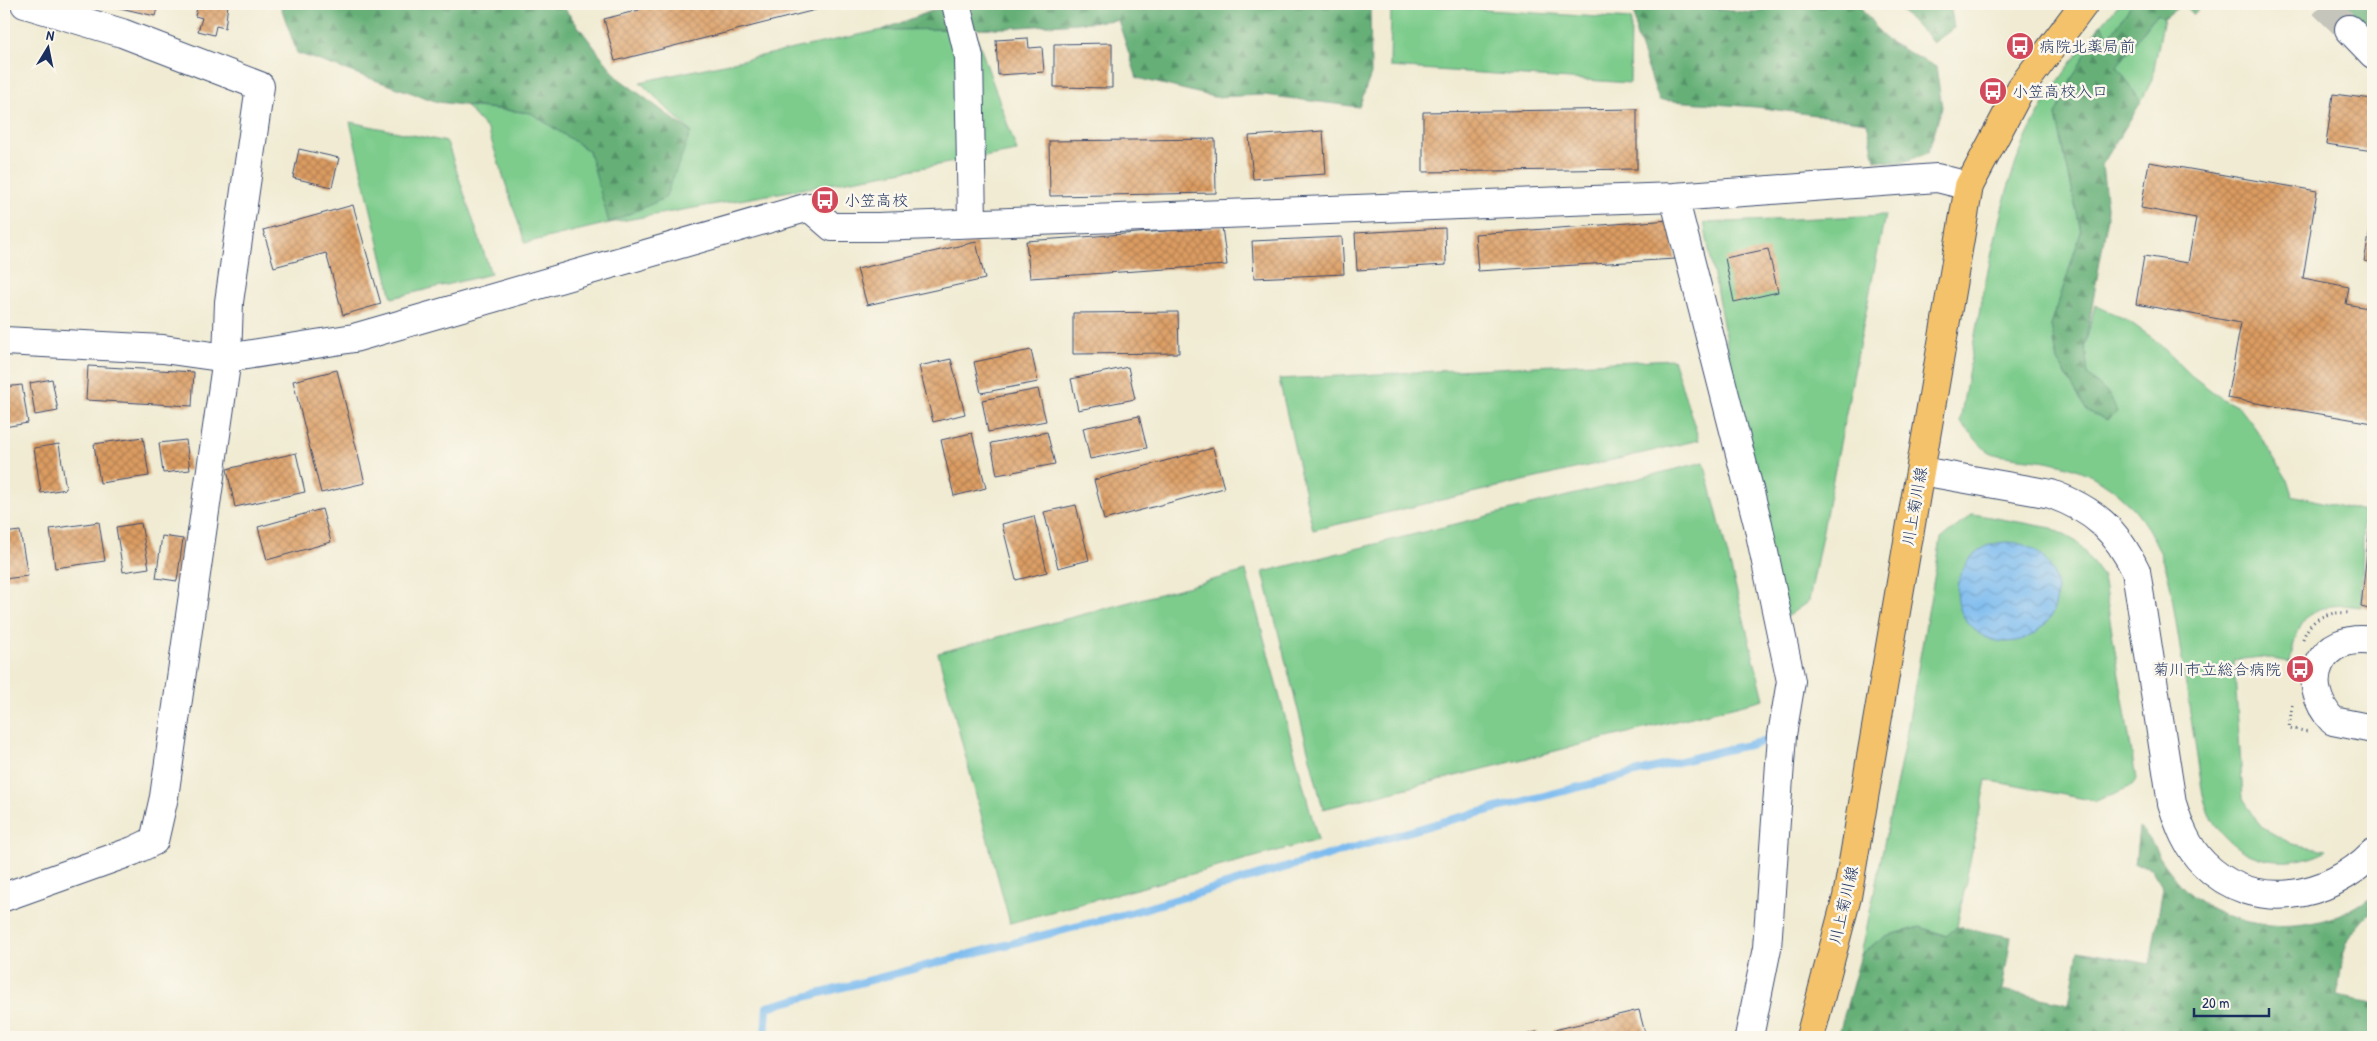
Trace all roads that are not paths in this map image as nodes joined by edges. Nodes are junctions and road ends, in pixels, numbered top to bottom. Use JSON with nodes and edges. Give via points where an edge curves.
{"nodes":[{"id":1,"x":25,"y":4,"type":"edge"},
{"id":2,"x":956,"y":4,"type":"edge"},
{"id":3,"x":2084,"y":4,"type":"edge"},
{"id":4,"x":2349,"y":29,"type":"tunnel mouth"},
{"id":5,"x":2373,"y":54,"type":"edge"},
{"id":6,"x":1969,"y":186,"type":"junction"},
{"id":7,"x":1674,"y":197,"type":"junction"},
{"id":8,"x":972,"y":223,"type":"junction"},
{"id":9,"x":4,"y":341,"type":"edge"},
{"id":10,"x":227,"y":358,"type":"junction"},
{"id":11,"x":1921,"y":471,"type":"junction"},
{"id":12,"x":2373,"y":641,"type":"edge"},
{"id":13,"x":2373,"y":729,"type":"edge"},
{"id":14,"x":2373,"y":853,"type":"edge"},
{"id":15,"x":4,"y":896,"type":"edge"},
{"id":16,"x":1749,"y":1037,"type":"edge"},
{"id":17,"x":1810,"y":1037,"type":"edge"}],
"edges":[{"from":1,"to":10,"type":"street","via":[[122,33],[260,86],[229,302]]},
{"from":2,"to":8,"type":"street","via":[[969,56]]},
{"from":3,"to":6,"type":"main road","name":"川上菊川線","via":[[2021,88]]},
{"from":4,"to":5,"type":"street"},
{"from":6,"to":7,"type":"street","via":[[1938,178]]},
{"from":6,"to":11,"type":"main road","name":"川上菊川線"},
{"from":7,"to":8,"type":"street"},
{"from":7,"to":16,"type":"street","via":[[1758,524],[1791,681],[1782,735],[1767,948]]},
{"from":8,"to":10,"type":"street","via":[[832,227],[809,207],[354,338]]},
{"from":9,"to":10,"type":"street","via":[[163,349]]},
{"from":10,"to":15,"type":"street","via":[[164,798],[154,841]]},
{"from":11,"to":14,"type":"street","via":[[2051,494],[2071,501],[2096,515],[2125,549],[2136,572],[2172,803],[2184,836],[2213,872],[2268,894],[2304,894],[2350,874]]},
{"from":11,"to":17,"type":"main road","name":"川上菊川線","via":[[1847,897]]},
{"from":12,"to":13,"type":"street","via":[[2345,642],[2332,649],[2321,660],[2314,688],[2318,701],[2333,721]]}]}
